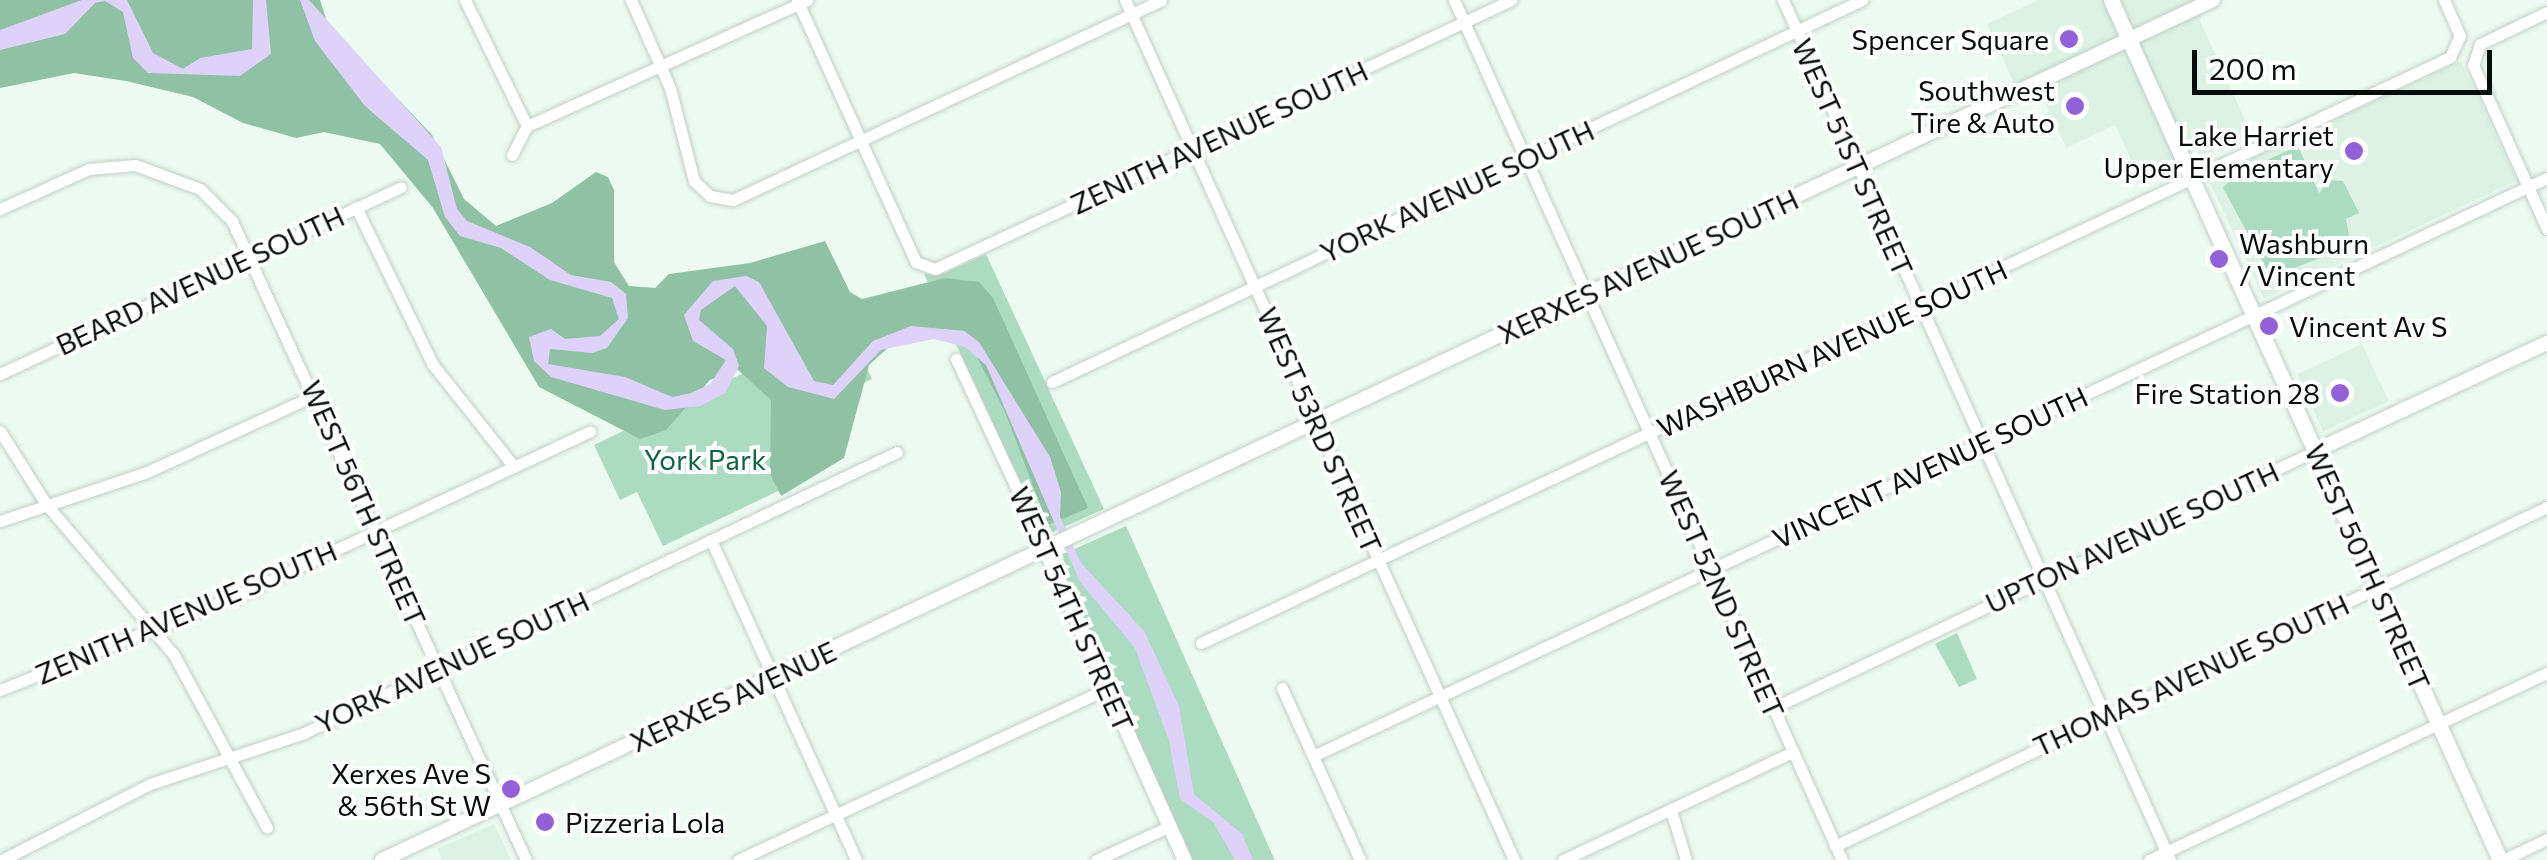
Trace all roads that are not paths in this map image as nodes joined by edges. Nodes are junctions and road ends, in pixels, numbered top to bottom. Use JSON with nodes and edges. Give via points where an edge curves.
{"nodes":[{"id":1,"x":465,"y":0,"type":"edge"},
{"id":2,"x":631,"y":0,"type":"edge"},
{"id":3,"x":1126,"y":0,"type":"edge"},
{"id":4,"x":1162,"y":0,"type":"edge"},
{"id":5,"x":1454,"y":0,"type":"edge"},
{"id":6,"x":1512,"y":0,"type":"edge"},
{"id":7,"x":1783,"y":0,"type":"edge"},
{"id":8,"x":1862,"y":0,"type":"edge"},
{"id":9,"x":2111,"y":0,"type":"edge"},
{"id":10,"x":2213,"y":0,"type":"edge"},
{"id":11,"x":2444,"y":0,"type":"edge"},
{"id":12,"x":801,"y":1,"type":"edge"},
{"id":13,"x":2547,"y":12,"type":"edge"},
{"id":14,"x":1132,"y":14,"type":"junction"},
{"id":15,"x":1464,"y":22,"type":"junction"},
{"id":16,"x":1797,"y":30,"type":"junction"},
{"id":17,"x":2129,"y":40,"type":"junction"},
{"id":18,"x":661,"y":67,"type":"junction"},
{"id":19,"x":527,"y":126,"type":"junction"},
{"id":20,"x":861,"y":142,"type":"junction"},
{"id":21,"x":1194,"y":150,"type":"junction"},
{"id":22,"x":512,"y":155,"type":"dead end"},
{"id":23,"x":1526,"y":159,"type":"junction"},
{"id":24,"x":1859,"y":167,"type":"junction"},
{"id":25,"x":2192,"y":176,"type":"junction"},
{"id":26,"x":2547,"y":178,"type":"edge"},
{"id":27,"x":401,"y":187,"type":"dead end"},
{"id":28,"x":2528,"y":187,"type":"junction"},
{"id":29,"x":356,"y":208,"type":"junction"},
{"id":30,"x":0,"y":209,"type":"edge"},
{"id":31,"x":2547,"y":229,"type":"edge"},
{"id":32,"x":253,"y":256,"type":"junction"},
{"id":33,"x":1255,"y":287,"type":"junction"},
{"id":34,"x":1586,"y":295,"type":"junction"},
{"id":35,"x":1920,"y":307,"type":"junction"},
{"id":36,"x":2254,"y":312,"type":"junction"},
{"id":37,"x":2547,"y":343,"type":"edge"},
{"id":38,"x":956,"y":358,"type":"dead end"},
{"id":39,"x":0,"y":374,"type":"edge"},
{"id":40,"x":1052,"y":382,"type":"dead end"},
{"id":41,"x":315,"y":394,"type":"junction"},
{"id":42,"x":1318,"y":423,"type":"junction"},
{"id":43,"x":0,"y":431,"type":"edge"},
{"id":44,"x":590,"y":431,"type":"dead end"},
{"id":45,"x":1650,"y":434,"type":"junction"},
{"id":46,"x":1982,"y":443,"type":"junction"},
{"id":47,"x":2315,"y":450,"type":"junction"},
{"id":48,"x":897,"y":452,"type":"dead end"},
{"id":49,"x":514,"y":466,"type":"junction"},
{"id":50,"x":46,"y":504,"type":"junction"},
{"id":51,"x":2547,"y":507,"type":"edge"},
{"id":52,"x":0,"y":522,"type":"edge"},
{"id":53,"x":376,"y":531,"type":"junction"},
{"id":54,"x":1083,"y":531,"type":"joint"},
{"id":55,"x":711,"y":540,"type":"junction"},
{"id":56,"x":1052,"y":546,"type":"junction"},
{"id":57,"x":1380,"y":560,"type":"junction"},
{"id":58,"x":1711,"y":570,"type":"junction"},
{"id":59,"x":2044,"y":580,"type":"junction"},
{"id":60,"x":2377,"y":587,"type":"junction"},
{"id":61,"x":155,"y":629,"type":"junction"},
{"id":62,"x":1201,"y":644,"type":"dead end"},
{"id":63,"x":439,"y":669,"type":"junction"},
{"id":64,"x":2547,"y":673,"type":"edge"},
{"id":65,"x":773,"y":678,"type":"junction"},
{"id":66,"x":1108,"y":688,"type":"junction"},
{"id":67,"x":1282,"y":688,"type":"dead end"},
{"id":68,"x":0,"y":690,"type":"edge"},
{"id":69,"x":1440,"y":697,"type":"junction"},
{"id":70,"x":1773,"y":708,"type":"junction"},
{"id":71,"x":2106,"y":715,"type":"junction"},
{"id":72,"x":2439,"y":725,"type":"junction"},
{"id":73,"x":1793,"y":752,"type":"junction"},
{"id":74,"x":234,"y":756,"type":"junction"},
{"id":75,"x":1313,"y":756,"type":"junction"},
{"id":76,"x":500,"y":805,"type":"junction"},
{"id":77,"x":1671,"y":810,"type":"junction"},
{"id":78,"x":836,"y":814,"type":"junction"},
{"id":79,"x":1170,"y":826,"type":"junction"},
{"id":80,"x":267,"y":828,"type":"dead end"},
{"id":81,"x":2547,"y":839,"type":"edge"},
{"id":82,"x":1835,"y":846,"type":"junction"},
{"id":83,"x":2168,"y":856,"type":"edge"},
{"id":84,"x":2,"y":860,"type":"edge"},
{"id":85,"x":382,"y":860,"type":"edge"},
{"id":86,"x":526,"y":860,"type":"edge"},
{"id":87,"x":738,"y":860,"type":"edge"},
{"id":88,"x":856,"y":860,"type":"edge"},
{"id":89,"x":1096,"y":860,"type":"edge"},
{"id":90,"x":1185,"y":860,"type":"edge"},
{"id":91,"x":1360,"y":860,"type":"edge"},
{"id":92,"x":1514,"y":860,"type":"edge"},
{"id":93,"x":1563,"y":860,"type":"edge"},
{"id":94,"x":1686,"y":860,"type":"edge"},
{"id":95,"x":1842,"y":860,"type":"edge"},
{"id":96,"x":2149,"y":860,"type":"edge"},
{"id":97,"x":2502,"y":860,"type":"edge"}],
"edges":[{"from":1,"to":19,"type":"street"},
{"from":2,"to":18,"type":"street"},
{"from":3,"to":14,"type":"street","name":"WEST 53RD STREET"},
{"from":4,"to":14,"type":"street"},
{"from":5,"to":15,"type":"street","name":"WEST 52ND STREET"},
{"from":6,"to":15,"type":"street","name":"ZENITH AVENUE SOUTH"},
{"from":7,"to":16,"type":"street","name":"WEST 51ST STREET"},
{"from":8,"to":16,"type":"street","name":"YORK AVENUE SOUTH"},
{"from":9,"to":17,"type":"main road","name":"WEST 50TH STREET"},
{"from":10,"to":17,"type":"street","name":"XERXES AVENUE SOUTH"},
{"from":11,"to":25,"type":"street","name":"WASHBURN AVENUE SOUTH","via":[[2459,48]]},
{"from":12,"to":18,"type":"street"},
{"from":12,"to":20,"type":"street"},
{"from":13,"to":28,"type":"street","via":[[2474,51],[2473,64]]},
{"from":14,"to":20,"type":"street"},
{"from":14,"to":21,"type":"street","name":"WEST 53RD STREET"},
{"from":15,"to":21,"type":"street","name":"ZENITH AVENUE SOUTH"},
{"from":15,"to":23,"type":"street","name":"WEST 52ND STREET"},
{"from":16,"to":23,"type":"street","name":"YORK AVENUE SOUTH"},
{"from":16,"to":24,"type":"street","name":"WEST 51ST STREET"},
{"from":17,"to":24,"type":"street","name":"XERXES AVENUE SOUTH"},
{"from":17,"to":25,"type":"main road","name":"WEST 50TH STREET"},
{"from":18,"to":19,"type":"street"},
{"from":18,"to":20,"type":"street","via":[[687,165],[710,196],[733,200]]},
{"from":19,"to":22,"type":"street"},
{"from":20,"to":21,"type":"street","name":"ZENITH AVENUE SOUTH","via":[[916,262],[926,269]]},
{"from":21,"to":33,"type":"street","name":"WEST 53RD STREET"},
{"from":23,"to":33,"type":"street","name":"YORK AVENUE SOUTH"},
{"from":23,"to":34,"type":"street","name":"WEST 52ND STREET"},
{"from":24,"to":34,"type":"street","name":"XERXES AVENUE SOUTH"},
{"from":24,"to":35,"type":"street","name":"WEST 51ST STREET"},
{"from":25,"to":35,"type":"street","name":"WASHBURN AVENUE SOUTH"},
{"from":25,"to":36,"type":"main road","name":"WEST 50TH STREET"},
{"from":26,"to":28,"type":"street","name":"VINCENT AVENUE SOUTH"},
{"from":27,"to":29,"type":"street","name":"BEARD AVENUE SOUTH"},
{"from":28,"to":31,"type":"street"},
{"from":28,"to":36,"type":"street","name":"VINCENT AVENUE SOUTH"},
{"from":29,"to":32,"type":"street","name":"BEARD AVENUE SOUTH"},
{"from":29,"to":49,"type":"street","via":[[427,356]]},
{"from":30,"to":32,"type":"street","name":"WEST 56TH STREET","via":[[89,169],[158,168],[218,204]]},
{"from":32,"to":39,"type":"street","name":"BEARD AVENUE SOUTH"},
{"from":32,"to":41,"type":"street","name":"WEST 56TH STREET"},
{"from":33,"to":40,"type":"street","name":"YORK AVENUE SOUTH"},
{"from":33,"to":42,"type":"street","name":"WEST 53RD STREET"},
{"from":34,"to":42,"type":"street","name":"XERXES AVENUE SOUTH"},
{"from":34,"to":45,"type":"street","name":"WEST 52ND STREET"},
{"from":35,"to":45,"type":"street","name":"WASHBURN AVENUE SOUTH"},
{"from":35,"to":46,"type":"street","name":"WEST 51ST STREET"},
{"from":36,"to":46,"type":"street","name":"VINCENT AVENUE SOUTH"},
{"from":36,"to":47,"type":"main road","name":"WEST 50TH STREET"},
{"from":37,"to":47,"type":"street","name":"UPTON AVENUE SOUTH"},
{"from":38,"to":56,"type":"street","name":"WEST 54TH STREET"},
{"from":41,"to":50,"type":"street","via":[[147,472]]},
{"from":41,"to":53,"type":"street","name":"WEST 56TH STREET"},
{"from":42,"to":54,"type":"street","name":"XERXES AVENUE SOUTH"},
{"from":42,"to":57,"type":"street","name":"WEST 53RD STREET"},
{"from":43,"to":50,"type":"street"},
{"from":44,"to":49,"type":"street","name":"ZENITH AVENUE SOUTH"},
{"from":45,"to":57,"type":"street","name":"WASHBURN AVENUE SOUTH"},
{"from":45,"to":58,"type":"street","name":"WEST 52ND STREET"},
{"from":46,"to":58,"type":"street","name":"VINCENT AVENUE SOUTH"},
{"from":46,"to":59,"type":"street","name":"WEST 51ST STREET"},
{"from":47,"to":59,"type":"street","name":"UPTON AVENUE SOUTH"},
{"from":47,"to":60,"type":"main road","name":"WEST 50TH STREET"},
{"from":48,"to":55,"type":"street","name":"YORK AVENUE SOUTH"},
{"from":49,"to":53,"type":"street","name":"ZENITH AVENUE SOUTH"},
{"from":50,"to":52,"type":"street"},
{"from":50,"to":61,"type":"street"},
{"from":51,"to":60,"type":"street","name":"THOMAS AVENUE SOUTH"},
{"from":53,"to":61,"type":"street","name":"ZENITH AVENUE SOUTH"},
{"from":53,"to":63,"type":"street","name":"WEST 56TH STREET"},
{"from":54,"to":56,"type":"street","name":"XERXES AVENUE"},
{"from":55,"to":63,"type":"street","name":"YORK AVENUE SOUTH"},
{"from":55,"to":65,"type":"street"},
{"from":56,"to":65,"type":"street","name":"XERXES AVENUE"},
{"from":56,"to":66,"type":"street","name":"WEST 54TH STREET"},
{"from":57,"to":62,"type":"street","name":"WASHBURN AVENUE SOUTH"},
{"from":57,"to":69,"type":"street","name":"WEST 53RD STREET"},
{"from":58,"to":69,"type":"street","name":"VINCENT AVENUE SOUTH"},
{"from":58,"to":70,"type":"street","name":"WEST 52ND STREET"},
{"from":59,"to":70,"type":"street","name":"UPTON AVENUE SOUTH"},
{"from":59,"to":71,"type":"street","name":"WEST 51ST STREET"},
{"from":60,"to":71,"type":"street","name":"THOMAS AVENUE SOUTH"},
{"from":60,"to":72,"type":"main road","name":"WEST 50TH STREET"},
{"from":61,"to":68,"type":"street","name":"ZENITH AVENUE SOUTH"},
{"from":61,"to":74,"type":"street"},
{"from":63,"to":74,"type":"street","name":"YORK AVENUE SOUTH","via":[[304,732]]},
{"from":63,"to":76,"type":"street","name":"WEST 56TH STREET"},
{"from":64,"to":72,"type":"street"},
{"from":65,"to":76,"type":"street","name":"XERXES AVENUE"},
{"from":65,"to":78,"type":"street"},
{"from":66,"to":78,"type":"street"},
{"from":66,"to":79,"type":"street","name":"WEST 54TH STREET"},
{"from":67,"to":75,"type":"street"},
{"from":69,"to":75,"type":"street","name":"VINCENT AVENUE SOUTH"},
{"from":69,"to":92,"type":"street","name":"WEST 53RD STREET"},
{"from":70,"to":73,"type":"street","name":"WEST 52ND STREET"},
{"from":71,"to":82,"type":"street","name":"THOMAS AVENUE SOUTH"},
{"from":71,"to":83,"type":"street","name":"WEST 51ST STREET"},
{"from":72,"to":83,"type":"street"},
{"from":72,"to":97,"type":"main road","name":"WEST 50TH STREET"},
{"from":73,"to":77,"type":"street"},
{"from":73,"to":82,"type":"street","name":"WEST 52ND STREET"},
{"from":74,"to":80,"type":"street"},
{"from":74,"to":84,"type":"street","name":"YORK AVENUE SOUTH","via":[[150,784]]},
{"from":75,"to":91,"type":"street"},
{"from":76,"to":85,"type":"street","name":"XERXES AVENUE"},
{"from":76,"to":86,"type":"street","name":"WEST 56TH STREET"},
{"from":77,"to":93,"type":"street"},
{"from":77,"to":94,"type":"street"},
{"from":78,"to":87,"type":"street"},
{"from":78,"to":88,"type":"street"},
{"from":79,"to":89,"type":"street"},
{"from":79,"to":90,"type":"street","name":"WEST 54TH STREET"},
{"from":81,"to":97,"type":"street"},
{"from":82,"to":95,"type":"street","name":"WEST 52ND STREET"},
{"from":83,"to":96,"type":"street"}]}
